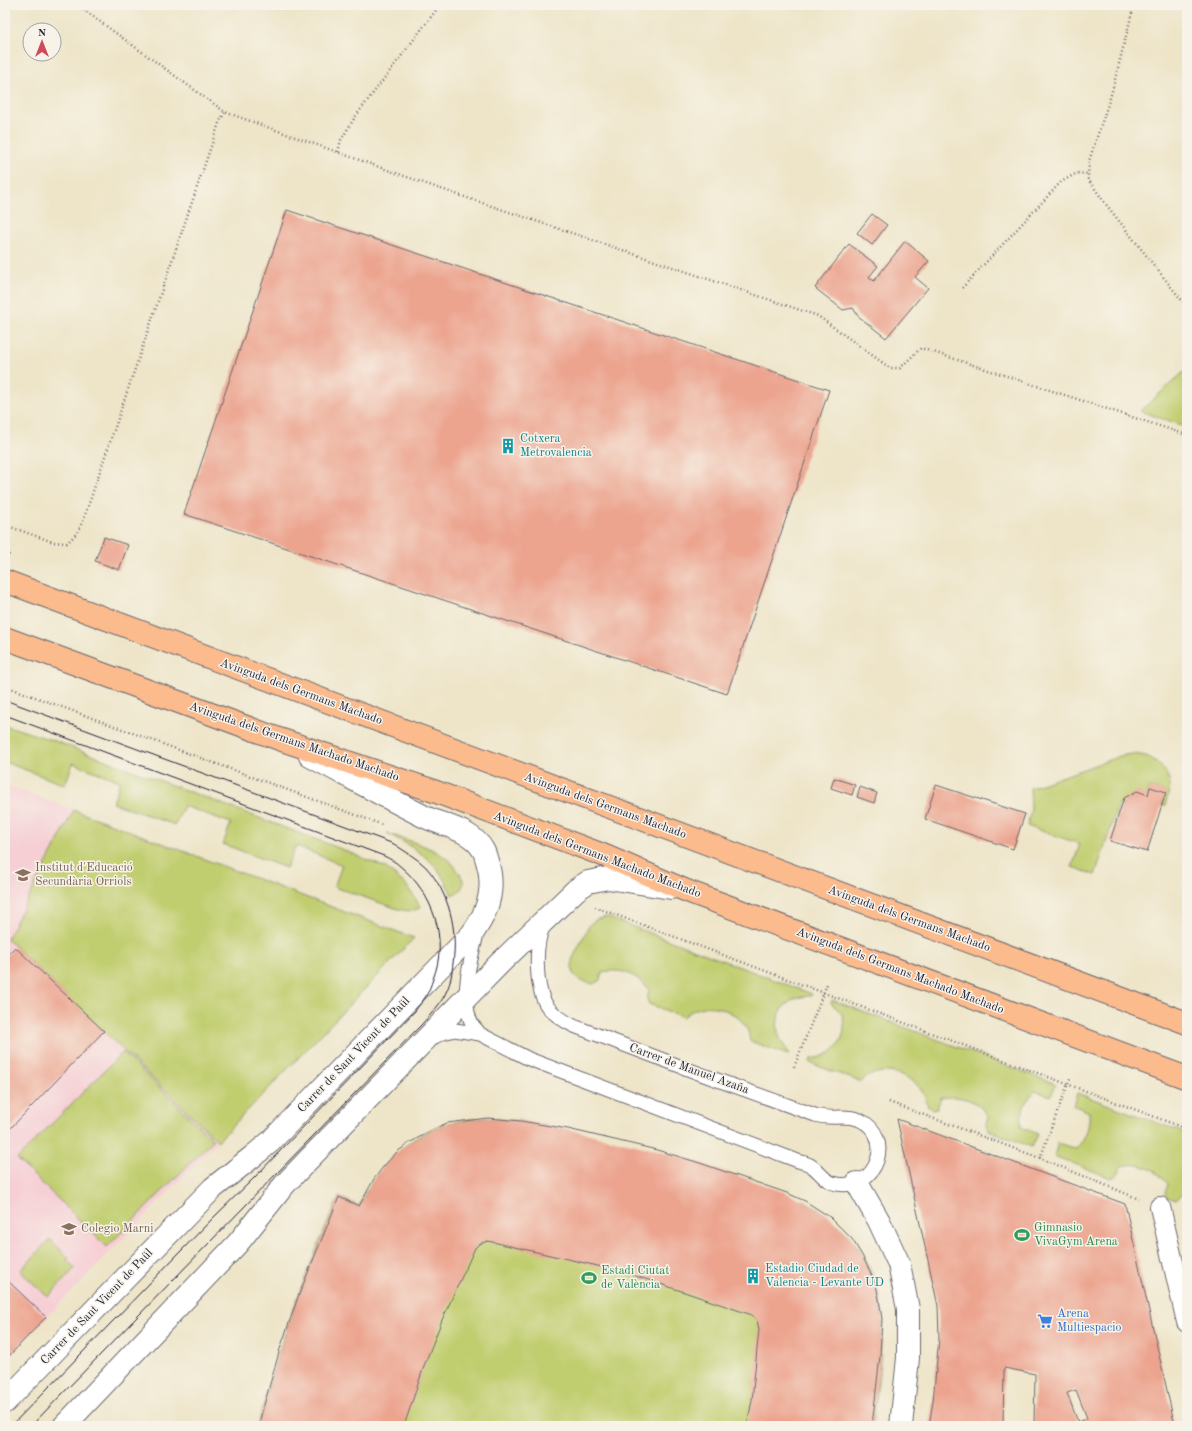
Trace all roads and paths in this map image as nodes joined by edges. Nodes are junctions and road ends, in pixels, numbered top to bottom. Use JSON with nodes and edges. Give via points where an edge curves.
{"nodes":[{"id":1,"x":77,"y":5,"type":"edge"},
{"id":2,"x":440,"y":5,"type":"edge"},
{"id":3,"x":1134,"y":5,"type":"edge"},
{"id":4,"x":225,"y":112,"type":"junction"},
{"id":5,"x":338,"y":152,"type":"junction"},
{"id":6,"x":1088,"y":174,"type":"junction"},
{"id":7,"x":962,"y":288,"type":"dead end"},
{"id":8,"x":1187,"y":307,"type":"edge"},
{"id":9,"x":1187,"y":435,"type":"edge"},
{"id":10,"x":5,"y":525,"type":"edge"},
{"id":11,"x":11,"y":584,"type":"edge"},
{"id":12,"x":5,"y":638,"type":"edge"},
{"id":13,"x":5,"y":686,"type":"edge"},
{"id":14,"x":279,"y":739,"type":"junction"},
{"id":15,"x":388,"y":827,"type":"dead end"},
{"id":16,"x":686,"y":890,"type":"junction"},
{"id":17,"x":592,"y":906,"type":"dead end"},
{"id":18,"x":554,"y":909,"type":"junction"},
{"id":19,"x":481,"y":922,"type":"junction"},
{"id":20,"x":827,"y":984,"type":"dead end"},
{"id":21,"x":824,"y":992,"type":"junction"},
{"id":22,"x":466,"y":999,"type":"junction"},
{"id":23,"x":1187,"y":1023,"type":"edge"},
{"id":24,"x":480,"y":1034,"type":"junction"},
{"id":25,"x":421,"y":1044,"type":"junction"},
{"id":26,"x":794,"y":1067,"type":"dead end"},
{"id":27,"x":1071,"y":1076,"type":"dead end"},
{"id":28,"x":1187,"y":1078,"type":"edge"},
{"id":29,"x":1068,"y":1084,"type":"junction"},
{"id":30,"x":889,"y":1102,"type":"dead end"},
{"id":31,"x":1187,"y":1129,"type":"edge"},
{"id":32,"x":1040,"y":1158,"type":"junction"},
{"id":33,"x":857,"y":1183,"type":"junction"},
{"id":34,"x":1160,"y":1207,"type":"joint"},
{"id":35,"x":1187,"y":1322,"type":"edge"},
{"id":36,"x":5,"y":1402,"type":"edge"},
{"id":37,"x":64,"y":1426,"type":"edge"},
{"id":38,"x":900,"y":1426,"type":"edge"}],
"edges":[{"from":1,"to":4,"type":"path"},
{"from":2,"to":5,"type":"path","via":[[355,117],[341,140]]},
{"from":3,"to":6,"type":"path","via":[[1111,94],[1089,161]]},
{"from":4,"to":5,"type":"path"},
{"from":4,"to":10,"type":"path","via":[[219,123],[77,533],[67,543],[52,542]]},
{"from":5,"to":9,"type":"path","via":[[818,316],[890,368],[900,368],[921,348]]},
{"from":6,"to":7,"type":"path","via":[[1077,173],[1062,182]]},
{"from":6,"to":8,"type":"path","via":[[1088,179],[1108,207]]},
{"from":11,"to":23,"type":"main road","name":"Avinguda dels Germans Machado"},
{"from":12,"to":14,"type":"main road","name":"Avinguda dels Germans Machado Machado"},
{"from":13,"to":15,"type":"path"},
{"from":14,"to":16,"type":"main road","name":"Avinguda dels Germans Machado Machado","via":[[431,790],[603,855]]},
{"from":14,"to":19,"type":"street","name":"Carrer de Sant Vicent de Paül","via":[[424,817],[474,839],[484,850],[490,871],[490,899]]},
{"from":16,"to":18,"type":"street","via":[[608,878],[588,882]]},
{"from":16,"to":28,"type":"main road","name":"Avinguda dels Germans Machado Machado"},
{"from":17,"to":21,"type":"path"},
{"from":18,"to":22,"type":"street"},
{"from":18,"to":33,"type":"lane","name":"Carrer de Manuel Azaña","via":[[542,929],[538,969],[541,993],[547,1006],[559,1018],[574,1026],[815,1115],[828,1118],[850,1117],[861,1121],[876,1137],[879,1148],[874,1169]]},
{"from":19,"to":22,"type":"lane","via":[[470,965]]},
{"from":19,"to":36,"type":"street","name":"Carrer de Sant Vicent de Paül","via":[[270,1142],[213,1188]]},
{"from":20,"to":21,"type":"path"},
{"from":21,"to":26,"type":"path"},
{"from":21,"to":29,"type":"path"},
{"from":22,"to":24,"type":"lane","via":[[472,1024]]},
{"from":22,"to":25,"type":"street"},
{"from":24,"to":25,"type":"lane","via":[[455,1030]]},
{"from":24,"to":33,"type":"lane","via":[[529,1059],[798,1160],[811,1166],[824,1179],[835,1184],[846,1186]]},
{"from":25,"to":37,"type":"street","via":[[289,1179],[238,1243]]},
{"from":27,"to":29,"type":"path"},
{"from":29,"to":31,"type":"path"},
{"from":29,"to":32,"type":"path"},
{"from":30,"to":32,"type":"path"},
{"from":32,"to":34,"type":"path"},
{"from":33,"to":38,"type":"street","via":[[879,1221],[899,1264],[908,1309],[908,1358]]},
{"from":34,"to":35,"type":"street"}]}
